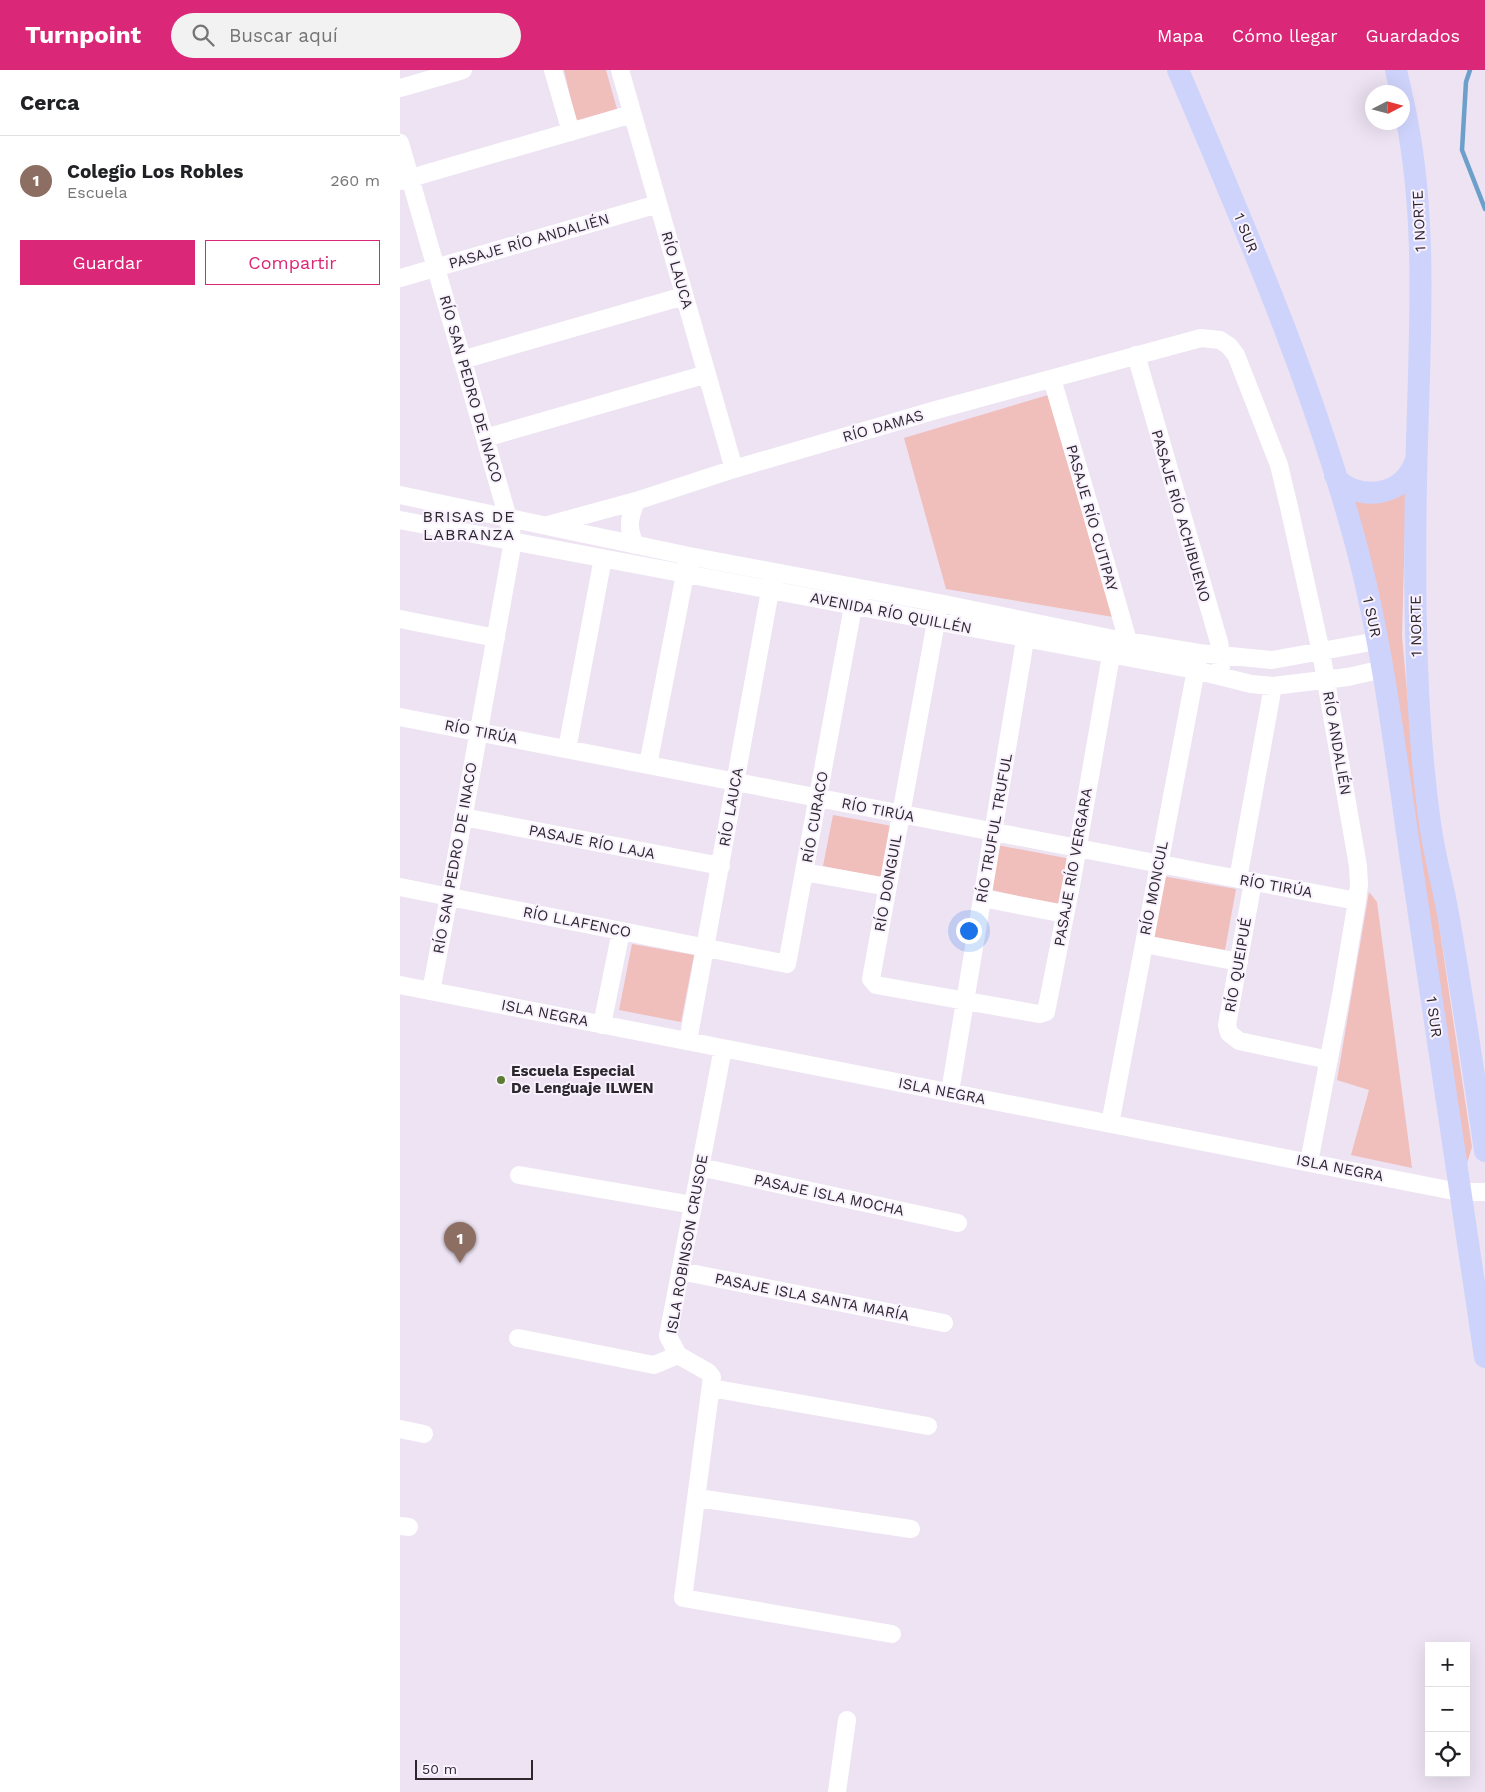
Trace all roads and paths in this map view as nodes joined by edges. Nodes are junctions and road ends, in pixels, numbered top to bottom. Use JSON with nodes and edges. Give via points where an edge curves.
{"nodes":[{"id":1,"x":463,"y":70,"type":"edge"},
{"id":2,"x":553,"y":70,"type":"edge"},
{"id":3,"x":620,"y":70,"type":"edge"},
{"id":4,"x":1178,"y":70,"type":"edge"},
{"id":5,"x":1396,"y":70,"type":"edge"},
{"id":6,"x":1400,"y":85,"type":"edge"},
{"id":7,"x":400,"y":88,"type":"edge"},
{"id":8,"x":632,"y":114,"type":"junction"},
{"id":9,"x":1410,"y":130,"type":"edge"},
{"id":10,"x":571,"y":132,"type":"junction"},
{"id":11,"x":400,"y":143,"type":"edge"},
{"id":12,"x":405,"y":180,"type":"edge"},
{"id":13,"x":658,"y":204,"type":"junction"},
{"id":14,"x":436,"y":268,"type":"junction"},
{"id":15,"x":400,"y":278,"type":"edge"},
{"id":16,"x":684,"y":296,"type":"junction"},
{"id":17,"x":1220,"y":340,"type":"joint"},
{"id":18,"x":1136,"y":355,"type":"junction"},
{"id":19,"x":462,"y":360,"type":"junction"},
{"id":20,"x":707,"y":374,"type":"junction"},
{"id":21,"x":1052,"y":379,"type":"junction"},
{"id":22,"x":485,"y":438,"type":"junction"},
{"id":23,"x":1416,"y":460,"type":"junction"},
{"id":24,"x":734,"y":469,"type":"junction"},
{"id":25,"x":1335,"y":475,"type":"junction"},
{"id":26,"x":400,"y":494,"type":"edge"},
{"id":27,"x":636,"y":502,"type":"junction"},
{"id":28,"x":508,"y":518,"type":"junction"},
{"id":29,"x":400,"y":520,"type":"edge"},
{"id":30,"x":548,"y":525,"type":"junction"},
{"id":31,"x":513,"y":541,"type":"junction"},
{"id":32,"x":634,"y":544,"type":"junction"},
{"id":33,"x":689,"y":556,"type":"junction"},
{"id":34,"x":603,"y":558,"type":"junction"},
{"id":35,"x":774,"y":572,"type":"junction"},
{"id":36,"x":685,"y":574,"type":"junction"},
{"id":37,"x":856,"y":588,"type":"junction"},
{"id":38,"x":771,"y":590,"type":"junction"},
{"id":39,"x":939,"y":603,"type":"junction"},
{"id":40,"x":854,"y":606,"type":"junction"},
{"id":41,"x":400,"y":619,"type":"edge"},
{"id":42,"x":936,"y":621,"type":"junction"},
{"id":43,"x":1027,"y":630,"type":"junction"},
{"id":44,"x":496,"y":638,"type":"junction"},
{"id":45,"x":1378,"y":641,"type":"junction"},
{"id":46,"x":1120,"y":648,"type":"junction"},
{"id":47,"x":1322,"y":652,"type":"junction"},
{"id":48,"x":1221,"y":656,"type":"junction"},
{"id":49,"x":1197,"y":662,"type":"junction"},
{"id":50,"x":1383,"y":669,"type":"junction"},
{"id":51,"x":1220,"y":677,"type":"junction"},
{"id":52,"x":1326,"y":680,"type":"junction"},
{"id":53,"x":1272,"y":686,"type":"junction"},
{"id":54,"x":400,"y":717,"type":"edge"},
{"id":55,"x":478,"y":731,"type":"junction"},
{"id":56,"x":567,"y":750,"type":"junction"},
{"id":57,"x":648,"y":765,"type":"junction"},
{"id":58,"x":735,"y":782,"type":"junction"},
{"id":59,"x":818,"y":798,"type":"junction"},
{"id":60,"x":901,"y":814,"type":"junction"},
{"id":61,"x":463,"y":817,"type":"junction"},
{"id":62,"x":993,"y":832,"type":"junction"},
{"id":63,"x":1077,"y":848,"type":"junction"},
{"id":64,"x":1159,"y":864,"type":"junction"},
{"id":65,"x":721,"y":866,"type":"junction"},
{"id":66,"x":804,"y":872,"type":"junction"},
{"id":67,"x":1246,"y":881,"type":"junction"},
{"id":68,"x":400,"y":887,"type":"edge"},
{"id":69,"x":888,"y":887,"type":"junction"},
{"id":70,"x":449,"y":897,"type":"junction"},
{"id":71,"x":982,"y":898,"type":"junction"},
{"id":72,"x":1357,"y":901,"type":"junction"},
{"id":73,"x":1065,"y":914,"type":"junction"},
{"id":74,"x":621,"y":931,"type":"junction"},
{"id":75,"x":1144,"y":944,"type":"junction"},
{"id":76,"x":705,"y":948,"type":"junction"},
{"id":77,"x":1239,"y":962,"type":"junction"},
{"id":78,"x":400,"y":985,"type":"edge"},
{"id":79,"x":431,"y":991,"type":"junction"},
{"id":80,"x":964,"y":1002,"type":"junction"},
{"id":81,"x":602,"y":1025,"type":"junction"},
{"id":82,"x":688,"y":1041,"type":"junction"},
{"id":83,"x":723,"y":1048,"type":"junction"},
{"id":84,"x":1329,"y":1060,"type":"junction"},
{"id":85,"x":950,"y":1092,"type":"junction"},
{"id":86,"x":1110,"y":1124,"type":"junction"},
{"id":87,"x":1485,"y":1151,"type":"edge"},
{"id":88,"x":1309,"y":1162,"type":"junction"},
{"id":89,"x":700,"y":1167,"type":"junction"},
{"id":90,"x":518,"y":1174,"type":"dead end"},
{"id":91,"x":1459,"y":1192,"type":"junction"},
{"id":92,"x":1485,"y":1192,"type":"edge"},
{"id":93,"x":693,"y":1205,"type":"junction"},
{"id":94,"x":958,"y":1223,"type":"dead end"},
{"id":95,"x":680,"y":1270,"type":"junction"},
{"id":96,"x":944,"y":1323,"type":"dead end"},
{"id":97,"x":518,"y":1338,"type":"dead end"},
{"id":98,"x":678,"y":1355,"type":"junction"},
{"id":99,"x":1485,"y":1357,"type":"edge"},
{"id":100,"x":711,"y":1388,"type":"junction"},
{"id":101,"x":928,"y":1426,"type":"dead end"},
{"id":102,"x":400,"y":1429,"type":"edge"},
{"id":103,"x":424,"y":1434,"type":"dead end"},
{"id":104,"x":697,"y":1498,"type":"junction"},
{"id":105,"x":911,"y":1529,"type":"dead end"},
{"id":106,"x":892,"y":1634,"type":"dead end"},
{"id":107,"x":847,"y":1720,"type":"dead end"},
{"id":108,"x":836,"y":1792,"type":"edge"}],
"edges":[{"from":1,"to":7,"type":"street"},
{"from":2,"to":10,"type":"street"},
{"from":3,"to":8,"type":"street","name":"RÍO LAUCA"},
{"from":4,"to":25,"type":"main road","name":"1 SUR","via":[[1303,373]]},
{"from":5,"to":6,"type":"main road"},
{"from":8,"to":10,"type":"street"},
{"from":8,"to":13,"type":"street","name":"RÍO LAUCA"},
{"from":9,"to":23,"type":"main road","name":"1 NORTE","via":[[1421,250]]},
{"from":10,"to":12,"type":"street"},
{"from":11,"to":12,"type":"street","name":"RÍO SAN PEDRO DE INACO"},
{"from":12,"to":14,"type":"street","name":"RÍO SAN PEDRO DE INACO"},
{"from":13,"to":14,"type":"street","name":"PASAJE RÍO ANDALIÉN"},
{"from":13,"to":16,"type":"street","name":"RÍO LAUCA"},
{"from":14,"to":15,"type":"street","name":"PASAJE RÍO ANDALIÉN"},
{"from":14,"to":19,"type":"street","name":"RÍO SAN PEDRO DE INACO"},
{"from":16,"to":19,"type":"street"},
{"from":16,"to":20,"type":"street","name":"RÍO LAUCA"},
{"from":17,"to":18,"type":"street","name":"RÍO DAMAS","via":[[1201,338]]},
{"from":17,"to":47,"type":"street","name":"RÍO ANDALIÉN","via":[[1236,355],[1279,465]]},
{"from":18,"to":21,"type":"street","name":"RÍO DAMAS"},
{"from":18,"to":48,"type":"street","name":"PASAJE RÍO ACHIBUENO"},
{"from":19,"to":22,"type":"street","name":"RÍO SAN PEDRO DE INACO"},
{"from":20,"to":22,"type":"street"},
{"from":20,"to":24,"type":"street","name":"RÍO LAUCA"},
{"from":21,"to":24,"type":"street","name":"RÍO DAMAS"},
{"from":21,"to":46,"type":"street","name":"PASAJE RÍO CUTIPAY","via":[[1090,508]]},
{"from":22,"to":28,"type":"street","name":"RÍO SAN PEDRO DE INACO"},
{"from":23,"to":25,"type":"main road","via":[[1402,482],[1377,493],[1346,487]]},
{"from":23,"to":87,"type":"main road","name":"1 NORTE","via":[[1417,668],[1426,788],[1468,1030]]},
{"from":24,"to":27,"type":"street","name":"RÍO DAMAS"},
{"from":25,"to":45,"type":"main road","name":"1 SUR","via":[[1358,553]]},
{"from":26,"to":28,"type":"street","name":"AVENIDA RÍO QUILLÉN"},
{"from":27,"to":30,"type":"street","name":"RÍO DAMAS"},
{"from":27,"to":32,"type":"street","via":[[629,519],[629,533]]},
{"from":28,"to":30,"type":"street","name":"AVENIDA RÍO QUILLÉN"},
{"from":28,"to":31,"type":"street","name":"RÍO SAN PEDRO DE INACO"},
{"from":29,"to":31,"type":"street","name":"AVENIDA RÍO QUILLÉN"},
{"from":30,"to":32,"type":"street","name":"AVENIDA RÍO QUILLÉN"},
{"from":31,"to":34,"type":"street","name":"AVENIDA RÍO QUILLÉN"},
{"from":31,"to":44,"type":"street","name":"RÍO SAN PEDRO DE INACO"},
{"from":32,"to":33,"type":"street","name":"AVENIDA RÍO QUILLÉN"},
{"from":33,"to":35,"type":"street","name":"AVENIDA RÍO QUILLÉN"},
{"from":33,"to":36,"type":"street"},
{"from":34,"to":36,"type":"street","name":"AVENIDA RÍO QUILLÉN"},
{"from":34,"to":56,"type":"street"},
{"from":35,"to":37,"type":"street","name":"AVENIDA RÍO QUILLÉN"},
{"from":35,"to":38,"type":"street","name":"RÍO LAUCA"},
{"from":36,"to":38,"type":"street","name":"AVENIDA RÍO QUILLÉN"},
{"from":36,"to":57,"type":"street"},
{"from":37,"to":39,"type":"street","name":"AVENIDA RÍO QUILLÉN"},
{"from":37,"to":40,"type":"street","name":"RÍO CURACO"},
{"from":38,"to":40,"type":"street","name":"AVENIDA RÍO QUILLÉN"},
{"from":38,"to":58,"type":"street","name":"RÍO LAUCA"},
{"from":39,"to":42,"type":"street","name":"RÍO DONGUIL"},
{"from":39,"to":43,"type":"street","name":"AVENIDA RÍO QUILLÉN"},
{"from":40,"to":42,"type":"street","name":"AVENIDA RÍO QUILLÉN"},
{"from":40,"to":59,"type":"street","name":"RÍO CURACO"},
{"from":41,"to":44,"type":"street"},
{"from":42,"to":43,"type":"street","name":"AVENIDA RÍO QUILLÉN"},
{"from":42,"to":60,"type":"street","name":"RÍO DONGUIL"},
{"from":43,"to":46,"type":"street","name":"AVENIDA RÍO QUILLÉN"},
{"from":43,"to":62,"type":"street","name":"RÍO TRUFUL TRUFUL"},
{"from":44,"to":55,"type":"street","name":"RÍO SAN PEDRO DE INACO"},
{"from":45,"to":47,"type":"street","name":"AVENIDA RÍO QUILLÉN"},
{"from":45,"to":50,"type":"main road","name":"1 SUR"},
{"from":46,"to":49,"type":"street","name":"AVENIDA RÍO QUILLÉN"},
{"from":46,"to":63,"type":"street","name":"PASAJE RÍO VERGARA"},
{"from":47,"to":48,"type":"street","name":"AVENIDA RÍO QUILLÉN","via":[[1272,660]]},
{"from":47,"to":52,"type":"street","name":"RÍO ANDALIÉN"},
{"from":48,"to":49,"type":"street","name":"AVENIDA RÍO QUILLÉN"},
{"from":48,"to":51,"type":"street","name":"PASAJE RÍO ACHIBUENO"},
{"from":49,"to":51,"type":"street","name":"AVENIDA RÍO QUILLÉN"},
{"from":49,"to":64,"type":"street","name":"RÍO MONCUL"},
{"from":50,"to":52,"type":"street","name":"AVENIDA RÍO QUILLÉN"},
{"from":50,"to":91,"type":"main road","name":"1 SUR"},
{"from":51,"to":53,"type":"street","name":"AVENIDA RÍO QUILLÉN"},
{"from":52,"to":53,"type":"street","name":"AVENIDA RÍO QUILLÉN"},
{"from":52,"to":72,"type":"street","name":"RÍO ANDALIÉN","via":[[1358,866]]},
{"from":53,"to":67,"type":"street","name":"RÍO QUEIPUÉ"},
{"from":54,"to":55,"type":"street","name":"RÍO TIRÚA"},
{"from":55,"to":56,"type":"street","name":"RÍO TIRÚA"},
{"from":55,"to":61,"type":"street","name":"RÍO SAN PEDRO DE INACO"},
{"from":56,"to":57,"type":"street","name":"RÍO TIRÚA"},
{"from":57,"to":58,"type":"street","name":"RÍO TIRÚA"},
{"from":58,"to":59,"type":"street","name":"RÍO TIRÚA"},
{"from":58,"to":65,"type":"street","name":"RÍO LAUCA"},
{"from":59,"to":60,"type":"street","name":"RÍO TIRÚA"},
{"from":59,"to":66,"type":"street","name":"RÍO CURACO"},
{"from":60,"to":62,"type":"street","name":"RÍO TIRÚA"},
{"from":60,"to":69,"type":"street","name":"RÍO DONGUIL"},
{"from":61,"to":65,"type":"street","name":"PASAJE RÍO LAJA"},
{"from":61,"to":70,"type":"street","name":"RÍO SAN PEDRO DE INACO"},
{"from":62,"to":63,"type":"street","name":"RÍO TIRÚA"},
{"from":62,"to":71,"type":"street","name":"RÍO TRUFUL TRUFUL"},
{"from":63,"to":64,"type":"street","name":"RÍO TIRÚA"},
{"from":63,"to":73,"type":"street","name":"PASAJE RÍO VERGARA"},
{"from":64,"to":67,"type":"street","name":"RÍO TIRÚA"},
{"from":64,"to":75,"type":"street","name":"RÍO MONCUL"},
{"from":65,"to":76,"type":"street","name":"RÍO LAUCA"},
{"from":66,"to":69,"type":"street"},
{"from":66,"to":76,"type":"street","name":"RÍO CURACO","via":[[788,964]]},
{"from":67,"to":72,"type":"street","name":"RÍO TIRÚA"},
{"from":67,"to":77,"type":"street","name":"RÍO QUEIPUÉ"},
{"from":68,"to":70,"type":"street","name":"RÍO LLAFENCO"},
{"from":69,"to":80,"type":"street","name":"RÍO DONGUIL","via":[[870,979],[876,984]]},
{"from":70,"to":74,"type":"street","name":"RÍO LLAFENCO"},
{"from":70,"to":79,"type":"street","name":"RÍO SAN PEDRO DE INACO"},
{"from":71,"to":73,"type":"street"},
{"from":71,"to":80,"type":"street","name":"RÍO TRUFUL TRUFUL"},
{"from":72,"to":84,"type":"street","name":"RÍO ANDALIÉN"},
{"from":73,"to":80,"type":"street","name":"PASAJE RÍO VERGARA","via":[[1046,1012],[1039,1014]]},
{"from":74,"to":76,"type":"street","name":"RÍO LLAFENCO"},
{"from":74,"to":81,"type":"street"},
{"from":75,"to":77,"type":"street"},
{"from":75,"to":86,"type":"street","name":"RÍO MONCUL"},
{"from":76,"to":82,"type":"street","name":"RÍO LAUCA"},
{"from":77,"to":84,"type":"street","name":"RÍO QUEIPUÉ","via":[[1229,1033],[1239,1041]]},
{"from":78,"to":79,"type":"street","name":"ISLA NEGRA"},
{"from":79,"to":81,"type":"street","name":"ISLA NEGRA"},
{"from":80,"to":85,"type":"street","name":"RÍO TRUFUL TRUFUL"},
{"from":81,"to":82,"type":"street","name":"ISLA NEGRA"},
{"from":82,"to":83,"type":"street","name":"ISLA NEGRA"},
{"from":83,"to":85,"type":"street","name":"ISLA NEGRA"},
{"from":83,"to":89,"type":"street","name":"ISLA ROBINSON CRUSOE"},
{"from":84,"to":88,"type":"street","name":"RÍO ANDALIÉN"},
{"from":85,"to":86,"type":"street","name":"ISLA NEGRA"},
{"from":86,"to":88,"type":"street","name":"ISLA NEGRA"},
{"from":88,"to":91,"type":"street","name":"ISLA NEGRA"},
{"from":89,"to":93,"type":"street","name":"ISLA ROBINSON CRUSOE"},
{"from":89,"to":94,"type":"street","name":"PASAJE ISLA MOCHA"},
{"from":90,"to":93,"type":"street"},
{"from":91,"to":92,"type":"street","name":"ISLA NEGRA"},
{"from":91,"to":99,"type":"main road","name":"1 SUR"},
{"from":93,"to":95,"type":"street","name":"ISLA ROBINSON CRUSOE"},
{"from":95,"to":96,"type":"street","name":"PASAJE ISLA SANTA MARÍA"},
{"from":95,"to":98,"type":"street","name":"ISLA ROBINSON CRUSOE","via":[[668,1336]]},
{"from":97,"to":98,"type":"street","via":[[654,1365]]},
{"from":98,"to":100,"type":"street","name":"ISLA ROBINSON CRUSOE","via":[[712,1377]]},
{"from":100,"to":101,"type":"street"},
{"from":100,"to":104,"type":"street"},
{"from":102,"to":103,"type":"street"},
{"from":104,"to":105,"type":"street"},
{"from":104,"to":106,"type":"street","via":[[683,1598]]},
{"from":107,"to":108,"type":"street"}]}
